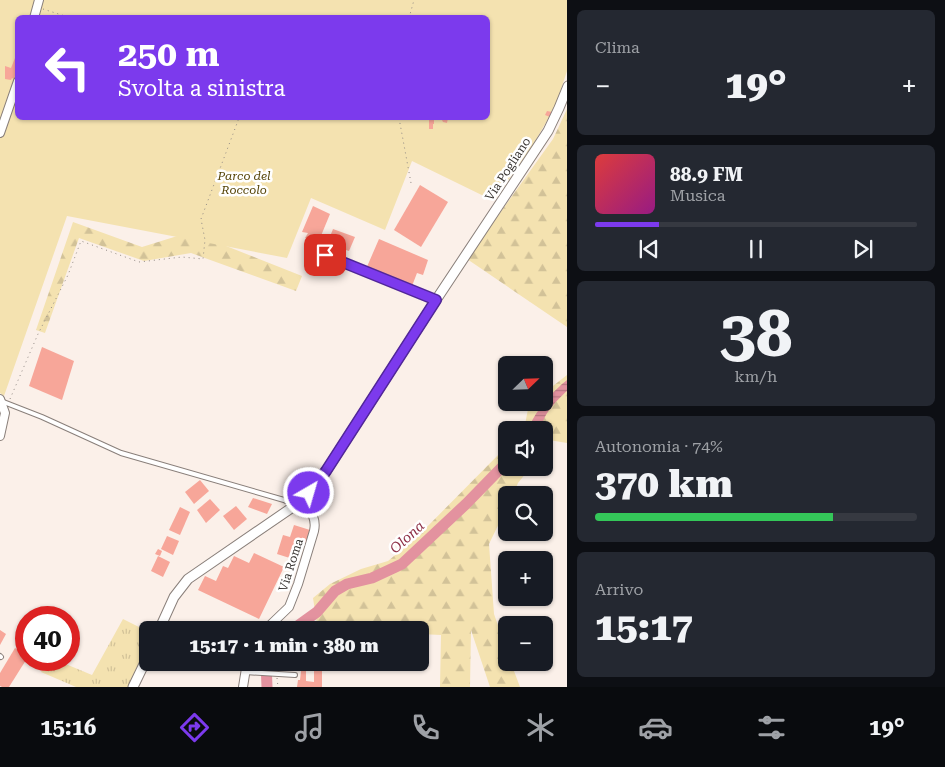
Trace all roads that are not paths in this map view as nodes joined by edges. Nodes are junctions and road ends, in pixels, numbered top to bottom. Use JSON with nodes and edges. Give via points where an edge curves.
{"nodes":[{"id":1,"x":567,"y":88,"type":"edge"},
{"id":2,"x":15,"y":89,"type":"edge"},
{"id":3,"x":0,"y":133,"type":"edge"},
{"id":4,"x":325,"y":255,"type":"dead end"},
{"id":5,"x":436,"y":300,"type":"junction"},
{"id":6,"x":3,"y":401,"type":"edge"},
{"id":7,"x":0,"y":436,"type":"edge"},
{"id":8,"x":303,"y":500,"type":"junction"},
{"id":9,"x":294,"y":506,"type":"junction"},
{"id":10,"x":163,"y":621,"type":"edge"},
{"id":11,"x":274,"y":621,"type":"edge"},
{"id":12,"x":141,"y":671,"type":"edge"},
{"id":13,"x":245,"y":672,"type":"joint"},
{"id":14,"x":295,"y":675,"type":"dead end"},
{"id":15,"x":133,"y":687,"type":"edge"},
{"id":16,"x":243,"y":687,"type":"edge"}],
"edges":[{"from":1,"to":5,"type":"street","name":"Via Pogliano","via":[[548,131]]},
{"from":2,"to":3,"type":"street"},
{"from":4,"to":5,"type":"lane"},
{"from":5,"to":8,"type":"street","name":"Via Pogliano","via":[[319,482]]},
{"from":6,"to":7,"type":"street","via":[[5,421]]},
{"from":6,"to":9,"type":"lane","via":[[121,453],[284,500]]},
{"from":8,"to":9,"type":"street","name":"Via Pogliano"},
{"from":8,"to":11,"type":"street","name":"Via Roma","via":[[314,515],[314,531],[289,606]]},
{"from":9,"to":10,"type":"street","name":"Via Pogliano","via":[[188,579],[174,597]]},
{"from":12,"to":15,"type":"street"},
{"from":13,"to":14,"type":"lane"},
{"from":13,"to":16,"type":"street"}]}
